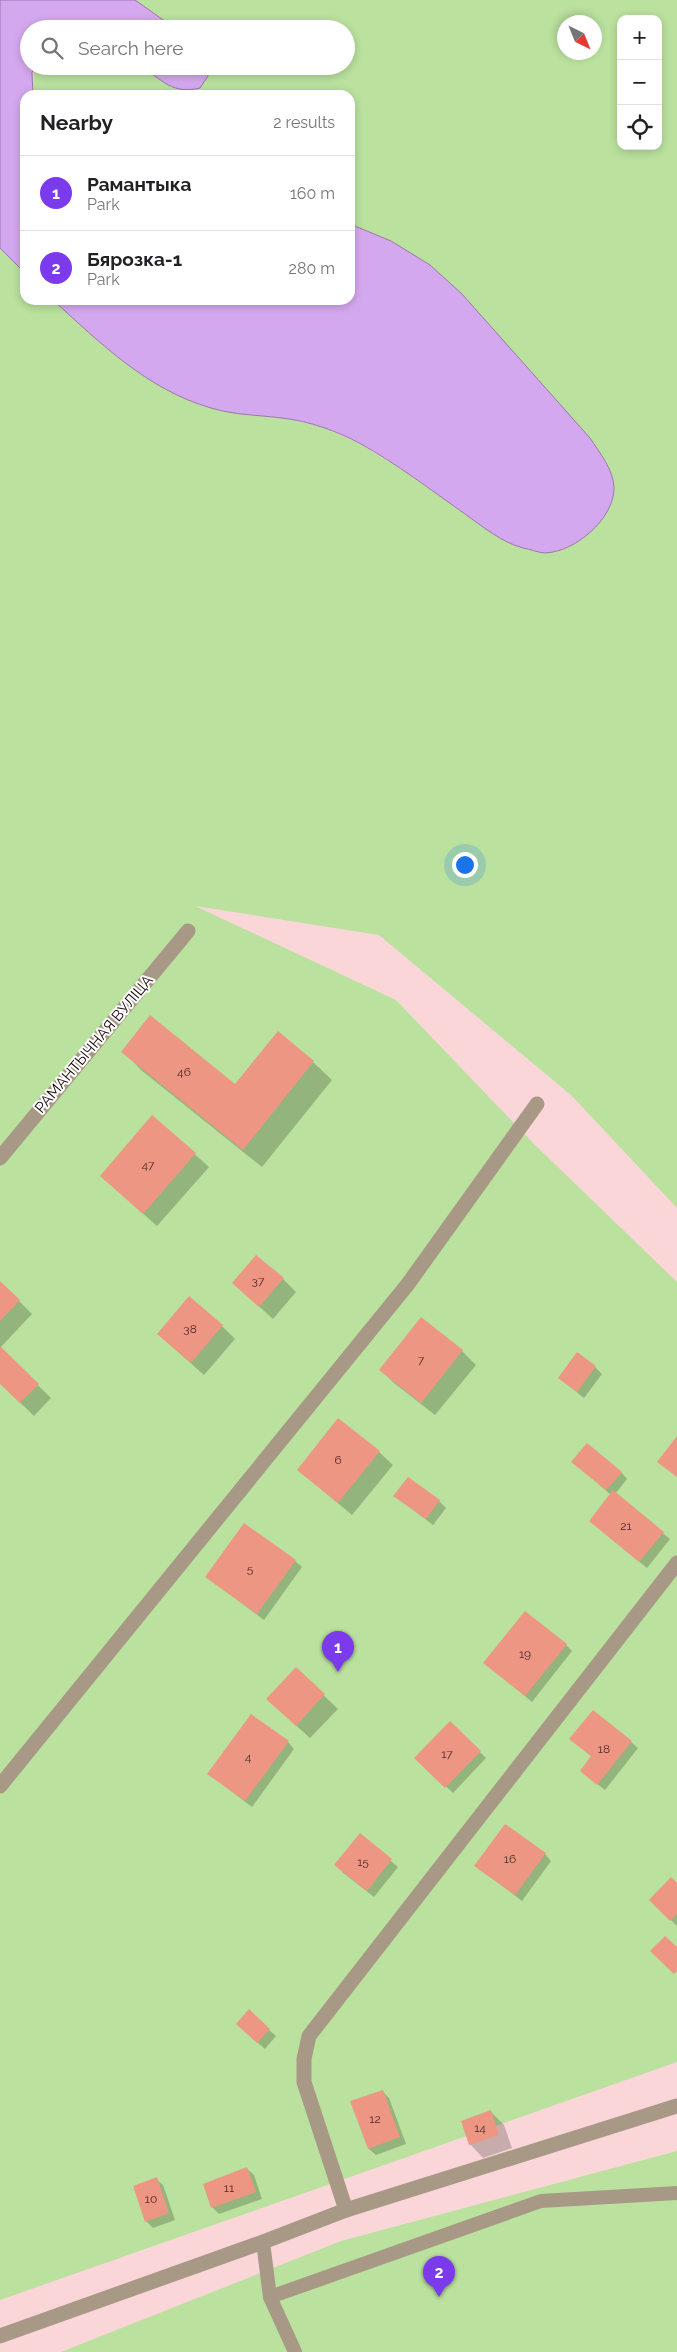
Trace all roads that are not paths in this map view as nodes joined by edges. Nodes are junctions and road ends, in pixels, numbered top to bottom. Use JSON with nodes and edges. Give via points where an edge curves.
{"nodes":[{"id":1,"x":188,"y":931,"type":"dead end"},
{"id":2,"x":537,"y":1104,"type":"dead end"},
{"id":3,"x":0,"y":1158,"type":"edge"},
{"id":4,"x":677,"y":1563,"type":"edge"},
{"id":5,"x":0,"y":1786,"type":"edge"},
{"id":6,"x":677,"y":2106,"type":"edge"},
{"id":7,"x":677,"y":2193,"type":"edge"},
{"id":8,"x":346,"y":2210,"type":"junction"},
{"id":9,"x":263,"y":2242,"type":"junction"},
{"id":10,"x":270,"y":2297,"type":"junction"},
{"id":11,"x":0,"y":2336,"type":"edge"},
{"id":12,"x":295,"y":2352,"type":"edge"}],
"edges":[{"from":1,"to":3,"type":"street","name":"РАМАНТЫЧНАЯ ВУЛІЦА"},
{"from":2,"to":5,"type":"street","via":[[408,1284]]},
{"from":4,"to":8,"type":"street","via":[[309,2036],[304,2082]]},
{"from":6,"to":8,"type":"street"},
{"from":7,"to":10,"type":"lane","via":[[542,2201]]},
{"from":8,"to":9,"type":"street"},
{"from":9,"to":10,"type":"lane"},
{"from":9,"to":11,"type":"street"},
{"from":10,"to":12,"type":"lane"}]}
